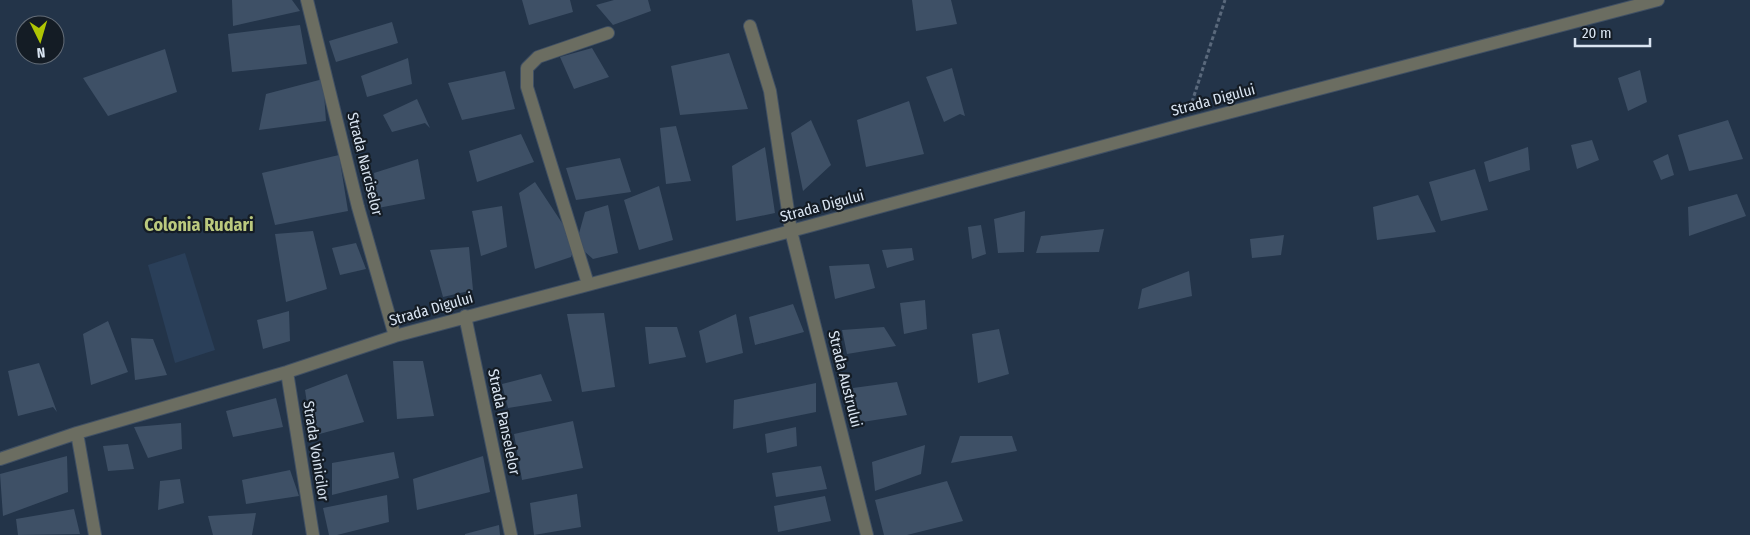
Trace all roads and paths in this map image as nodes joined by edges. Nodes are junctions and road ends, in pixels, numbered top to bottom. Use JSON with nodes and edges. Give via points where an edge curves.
{"nodes":[{"id":1,"x":307,"y":0,"type":"edge"},
{"id":2,"x":1226,"y":0,"type":"edge"},
{"id":3,"x":1658,"y":0,"type":"edge"},
{"id":4,"x":750,"y":26,"type":"dead end"},
{"id":5,"x":608,"y":33,"type":"dead end"},
{"id":6,"x":1185,"y":124,"type":"junction"},
{"id":7,"x":791,"y":231,"type":"junction"},
{"id":8,"x":588,"y":284,"type":"junction"},
{"id":9,"x":465,"y":316,"type":"junction"},
{"id":10,"x":395,"y":336,"type":"junction"},
{"id":11,"x":288,"y":372,"type":"junction"},
{"id":12,"x":77,"y":433,"type":"junction"},
{"id":13,"x":0,"y":459,"type":"edge"},
{"id":14,"x":95,"y":535,"type":"edge"},
{"id":15,"x":313,"y":535,"type":"edge"},
{"id":16,"x":511,"y":535,"type":"edge"},
{"id":17,"x":867,"y":535,"type":"edge"}],
"edges":[{"from":1,"to":10,"type":"street","name":"Strada Narciselor","via":[[358,207]]},
{"from":2,"to":6,"type":"path"},
{"from":3,"to":6,"type":"street","name":"Strada Digului"},
{"from":4,"to":7,"type":"street","name":"Strada Austrului","via":[[770,91]]},
{"from":5,"to":8,"type":"street","via":[[538,57],[527,68],[527,87]]},
{"from":6,"to":7,"type":"street","name":"Strada Digului"},
{"from":7,"to":8,"type":"street","name":"Strada Digului"},
{"from":7,"to":17,"type":"street","name":"Strada Austrului"},
{"from":8,"to":9,"type":"street","name":"Strada Digului"},
{"from":9,"to":10,"type":"street","name":"Strada Digului"},
{"from":9,"to":16,"type":"street","name":"Strada Panselelor"},
{"from":10,"to":11,"type":"street","name":"Strada Digului"},
{"from":11,"to":12,"type":"street","name":"Strada Digului"},
{"from":11,"to":15,"type":"street","name":"Strada Voinicilor"},
{"from":12,"to":13,"type":"street","name":"Strada Digului"},
{"from":12,"to":14,"type":"street"}]}
